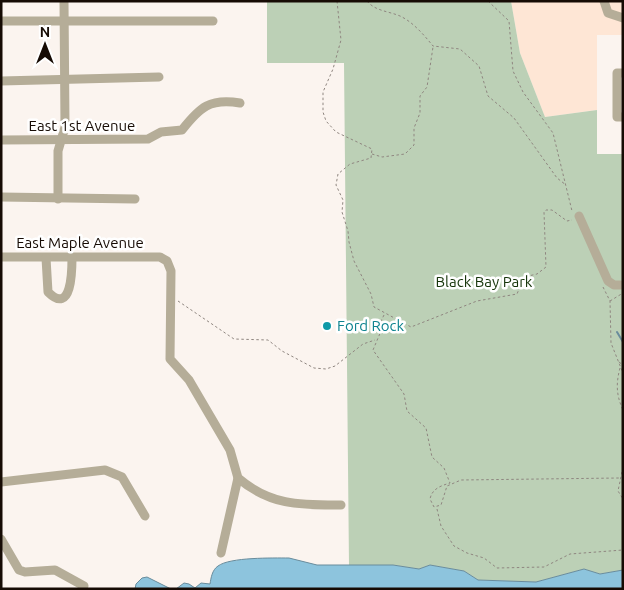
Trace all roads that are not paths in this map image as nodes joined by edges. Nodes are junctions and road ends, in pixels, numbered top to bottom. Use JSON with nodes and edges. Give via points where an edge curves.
{"nodes":[{"id":1,"x":64,"y":1,"type":"edge"},
{"id":2,"x":604,"y":1,"type":"edge"},
{"id":3,"x":623,"y":18,"type":"edge"},
{"id":4,"x":1,"y":21,"type":"edge"},
{"id":5,"x":213,"y":21,"type":"dead end"},
{"id":6,"x":64,"y":22,"type":"junction"},
{"id":7,"x":623,"y":73,"type":"edge"},
{"id":8,"x":159,"y":77,"type":"dead end"},
{"id":9,"x":66,"y":79,"type":"junction"},
{"id":10,"x":1,"y":81,"type":"edge"},
{"id":11,"x":240,"y":103,"type":"dead end"},
{"id":12,"x":623,"y":117,"type":"edge"},
{"id":13,"x":1,"y":140,"type":"edge"},
{"id":14,"x":61,"y":140,"type":"junction"},
{"id":15,"x":1,"y":198,"type":"edge"},
{"id":16,"x":58,"y":199,"type":"junction"},
{"id":17,"x":135,"y":199,"type":"dead end"},
{"id":18,"x":575,"y":220,"type":"road end"},
{"id":19,"x":1,"y":257,"type":"edge"},
{"id":20,"x":72,"y":257,"type":"junction"},
{"id":21,"x":46,"y":258,"type":"junction"},
{"id":22,"x":623,"y":286,"type":"edge"},
{"id":23,"x":238,"y":478,"type":"junction"},
{"id":24,"x":1,"y":482,"type":"edge"},
{"id":25,"x":341,"y":505,"type":"dead end"},
{"id":26,"x":145,"y":516,"type":"dead end"},
{"id":27,"x":1,"y":539,"type":"edge"},
{"id":28,"x":221,"y":553,"type":"dead end"},
{"id":29,"x":84,"y":586,"type":"dead end"}],
"edges":[{"from":1,"to":6,"type":"street"},
{"from":2,"to":3,"type":"street","via":[[608,13]]},
{"from":4,"to":6,"type":"street"},
{"from":5,"to":6,"type":"street"},
{"from":6,"to":9,"type":"street"},
{"from":7,"to":12,"type":"street","via":[[618,73],[618,117]]},
{"from":8,"to":9,"type":"street"},
{"from":9,"to":10,"type":"street"},
{"from":9,"to":14,"type":"street","via":[[65,127]]},
{"from":11,"to":14,"type":"street","name":"East 1st Avenue","via":[[210,103],[194,114],[182,130],[160,132],[148,139]]},
{"from":13,"to":14,"type":"street","name":"East 1st Avenue"},
{"from":14,"to":16,"type":"street"},
{"from":15,"to":16,"type":"street"},
{"from":16,"to":17,"type":"street"},
{"from":18,"to":22,"type":"street","via":[[608,281]]},
{"from":19,"to":21,"type":"street","name":"East Maple Avenue"},
{"from":20,"to":21,"type":"street","name":"East Maple Avenue"},
{"from":20,"to":21,"type":"street","via":[[69,290],[59,298],[48,292]]},
{"from":20,"to":23,"type":"street","name":"East Maple Avenue","via":[[160,256],[167,261],[171,271],[170,359],[189,380],[230,450]]},
{"from":23,"to":25,"type":"street","via":[[265,495],[293,505]]},
{"from":23,"to":28,"type":"street"},
{"from":24,"to":26,"type":"street","via":[[106,470],[122,477]]},
{"from":27,"to":29,"type":"street","via":[[19,570],[54,570]]}]}
